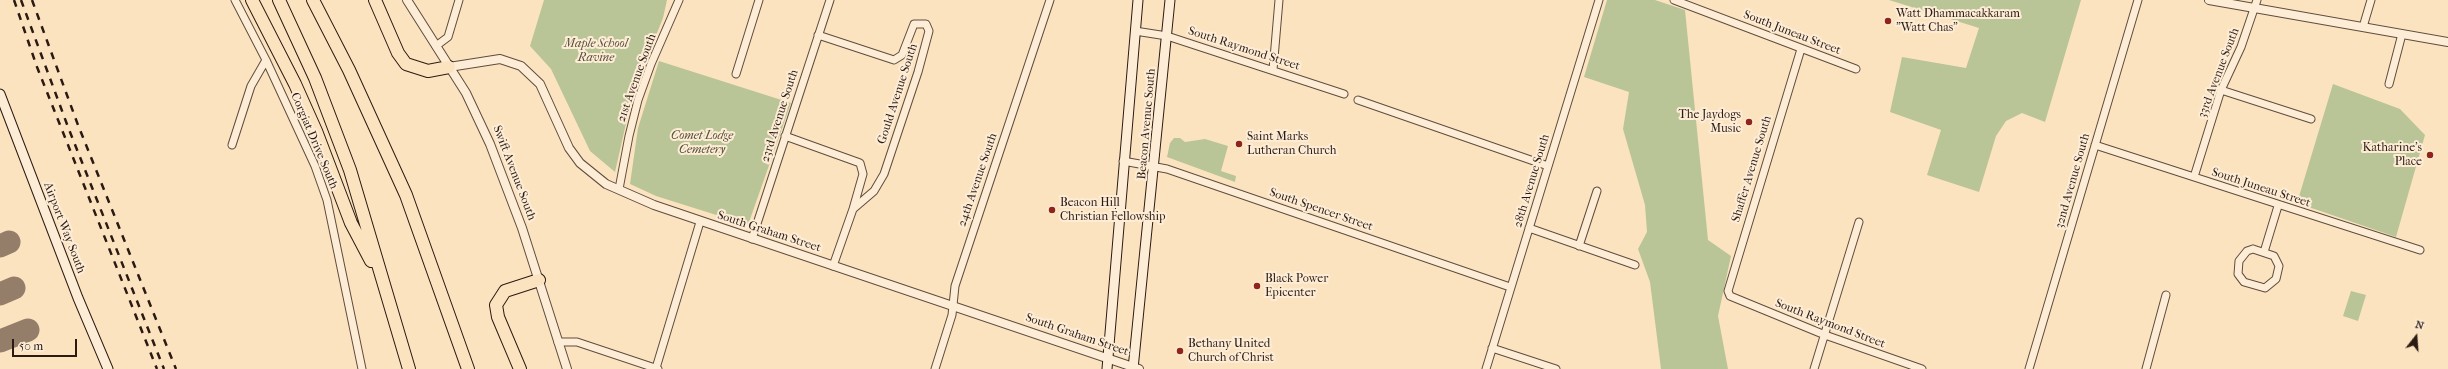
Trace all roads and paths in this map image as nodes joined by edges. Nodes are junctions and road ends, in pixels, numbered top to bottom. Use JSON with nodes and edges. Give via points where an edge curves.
{"nodes":[{"id":1,"x":235,"y":0,"type":"edge"},
{"id":2,"x":252,"y":0,"type":"edge"},
{"id":3,"x":279,"y":0,"type":"edge"},
{"id":4,"x":313,"y":0,"type":"edge"},
{"id":5,"x":375,"y":0,"type":"edge"},
{"id":6,"x":407,"y":0,"type":"edge"},
{"id":7,"x":459,"y":0,"type":"edge"},
{"id":8,"x":679,"y":0,"type":"edge"},
{"id":9,"x":759,"y":0,"type":"edge"},
{"id":10,"x":830,"y":0,"type":"edge"},
{"id":11,"x":1050,"y":0,"type":"edge"},
{"id":12,"x":1138,"y":0,"type":"edge"},
{"id":13,"x":1170,"y":0,"type":"edge"},
{"id":14,"x":1279,"y":0,"type":"edge"},
{"id":15,"x":1599,"y":0,"type":"edge"},
{"id":16,"x":1674,"y":0,"type":"edge"},
{"id":17,"x":2138,"y":0,"type":"edge"},
{"id":18,"x":2208,"y":0,"type":"edge"},
{"id":19,"x":2371,"y":0,"type":"edge"},
{"id":20,"x":2256,"y":4,"type":"edge"},
{"id":21,"x":2363,"y":26,"type":"junction"},
{"id":22,"x":1135,"y":31,"type":"junction"},
{"id":23,"x":2402,"y":34,"type":"junction"},
{"id":24,"x":818,"y":35,"type":"junction"},
{"id":25,"x":1167,"y":36,"type":"junction"},
{"id":26,"x":2448,"y":42,"type":"edge"},
{"id":27,"x":436,"y":46,"type":"junction"},
{"id":28,"x":1800,"y":49,"type":"junction"},
{"id":29,"x":266,"y":60,"type":"junction"},
{"id":30,"x":449,"y":68,"type":"junction"},
{"id":31,"x":1856,"y":69,"type":"dead end"},
{"id":32,"x":1273,"y":70,"type":"junction"},
{"id":33,"x":736,"y":74,"type":"dead end"},
{"id":34,"x":2389,"y":84,"type":"dead end"},
{"id":35,"x":2221,"y":90,"type":"junction"},
{"id":36,"x":0,"y":94,"type":"edge"},
{"id":37,"x":1344,"y":94,"type":"dead end"},
{"id":38,"x":1358,"y":100,"type":"dead end"},
{"id":39,"x":2311,"y":119,"type":"dead end"},
{"id":40,"x":785,"y":136,"type":"junction"},
{"id":41,"x":232,"y":145,"type":"dead end"},
{"id":42,"x":2095,"y":145,"type":"junction"},
{"id":43,"x":1123,"y":161,"type":"junction"},
{"id":44,"x":1155,"y":166,"type":"junction"},
{"id":45,"x":1548,"y":166,"type":"junction"},
{"id":46,"x":2194,"y":177,"type":"junction"},
{"id":47,"x":619,"y":189,"type":"junction"},
{"id":48,"x":1597,"y":192,"type":"dead end"},
{"id":49,"x":2278,"y":206,"type":"junction"},
{"id":50,"x":853,"y":209,"type":"junction"},
{"id":51,"x":700,"y":222,"type":"junction"},
{"id":52,"x":1859,"y":222,"type":"dead end"},
{"id":53,"x":1529,"y":228,"type":"junction"},
{"id":54,"x":752,"y":239,"type":"junction"},
{"id":55,"x":1579,"y":246,"type":"junction"},
{"id":56,"x":2420,"y":250,"type":"dead end"},
{"id":57,"x":2264,"y":252,"type":"junction"},
{"id":58,"x":1635,"y":265,"type":"dead end"},
{"id":59,"x":833,"y":266,"type":"junction"},
{"id":60,"x":539,"y":280,"type":"junction"},
{"id":61,"x":384,"y":287,"type":"junction"},
{"id":62,"x":1510,"y":287,"type":"junction"},
{"id":63,"x":2166,"y":295,"type":"dead end"},
{"id":64,"x":1730,"y":296,"type":"joint"},
{"id":65,"x":953,"y":305,"type":"junction"},
{"id":66,"x":1825,"y":335,"type":"junction"},
{"id":67,"x":558,"y":342,"type":"junction"},
{"id":68,"x":1492,"y":348,"type":"junction"},
{"id":69,"x":1108,"y":359,"type":"junction"},
{"id":70,"x":1135,"y":368,"type":"edge"},
{"id":71,"x":108,"y":369,"type":"edge"},
{"id":72,"x":362,"y":369,"type":"edge"},
{"id":73,"x":409,"y":369,"type":"edge"},
{"id":74,"x":468,"y":369,"type":"edge"},
{"id":75,"x":520,"y":369,"type":"edge"},
{"id":76,"x":567,"y":369,"type":"edge"},
{"id":77,"x":657,"y":369,"type":"edge"},
{"id":78,"x":935,"y":369,"type":"edge"},
{"id":79,"x":1107,"y":369,"type":"edge"},
{"id":80,"x":1486,"y":369,"type":"edge"},
{"id":81,"x":1556,"y":369,"type":"edge"},
{"id":82,"x":1814,"y":369,"type":"edge"},
{"id":83,"x":1922,"y":369,"type":"edge"},
{"id":84,"x":2029,"y":369,"type":"edge"},
{"id":85,"x":2146,"y":369,"type":"edge"}],
"edges":[{"from":1,"to":29,"type":"street","name":"Corgiat Drive South"},
{"from":2,"to":61,"type":"highway","via":[[295,84],[351,222]]},
{"from":3,"to":61,"type":"highway","via":[[315,78],[350,170]]},
{"from":4,"to":74,"type":"highway","via":[[366,106],[406,195]]},
{"from":5,"to":30,"type":"highway","via":[[398,53],[406,64],[428,71]]},
{"from":6,"to":27,"type":"street","name":"Swift Avenue South"},
{"from":7,"to":27,"type":"street","via":[[448,37]]},
{"from":8,"to":47,"type":"street","name":"21st Avenue South","via":[[638,100]]},
{"from":9,"to":33,"type":"street"},
{"from":10,"to":24,"type":"street","name":"23rd Avenue South"},
{"from":11,"to":65,"type":"street","name":"24th Avenue South","via":[[1036,49],[968,243],[955,286]]},
{"from":12,"to":22,"type":"main road","name":"Beacon Avenue South"},
{"from":13,"to":25,"type":"main road","name":"Beacon Avenue South"},
{"from":14,"to":32,"type":"street"},
{"from":15,"to":45,"type":"street","name":"28th Avenue South"},
{"from":16,"to":28,"type":"street","name":"South Juneau Street"},
{"from":17,"to":42,"type":"street","name":"32nd Avenue South"},
{"from":18,"to":20,"type":"street"},
{"from":19,"to":21,"type":"street"},
{"from":20,"to":21,"type":"street"},
{"from":20,"to":35,"type":"street","name":"33rd Avenue South","via":[[2241,47]]},
{"from":21,"to":23,"type":"street"},
{"from":22,"to":25,"type":"street","name":"South Raymond Street"},
{"from":22,"to":43,"type":"main road","name":"Beacon Avenue South"},
{"from":23,"to":26,"type":"street"},
{"from":23,"to":34,"type":"street"},
{"from":24,"to":40,"type":"street","name":"23rd Avenue South"},
{"from":24,"to":50,"type":"street","name":"Gould Avenue South","via":[[891,60],[898,59],[914,24],[926,24],[928,37],[884,174],[874,191]]},
{"from":25,"to":32,"type":"street","name":"South Raymond Street"},
{"from":25,"to":44,"type":"main road","name":"Beacon Avenue South"},
{"from":27,"to":30,"type":"street","name":"Swift Avenue South"},
{"from":28,"to":31,"type":"street","name":"South Juneau Street"},
{"from":28,"to":64,"type":"street","name":"Shaffer Avenue South","via":[[1728,291]]},
{"from":29,"to":41,"type":"street","via":[[251,86]]},
{"from":29,"to":72,"type":"street","name":"Corgiat Drive South","via":[[315,166],[327,200]]},
{"from":30,"to":47,"type":"street","name":"South Graham Street","via":[[500,59],[528,71],[544,91],[574,156],[598,178]]},
{"from":30,"to":60,"type":"street","name":"Swift Avenue South","via":[[466,93],[490,144]]},
{"from":32,"to":37,"type":"street","name":"South Raymond Street"},
{"from":35,"to":39,"type":"street"},
{"from":35,"to":46,"type":"street","name":"33rd Avenue South"},
{"from":36,"to":71,"type":"main road","name":"Airport Way South"},
{"from":38,"to":45,"type":"street"},
{"from":40,"to":50,"type":"street","via":[[860,163],[862,174]]},
{"from":40,"to":54,"type":"street","name":"23rd Avenue South"},
{"from":42,"to":46,"type":"street","name":"South Juneau Street"},
{"from":42,"to":84,"type":"street","name":"32nd Avenue South"},
{"from":43,"to":44,"type":"street","name":"South Spencer Street"},
{"from":43,"to":69,"type":"main road","name":"Beacon Avenue South"},
{"from":44,"to":62,"type":"street","name":"South Spencer Street"},
{"from":44,"to":70,"type":"main road","name":"Beacon Avenue South"},
{"from":45,"to":53,"type":"street","name":"28th Avenue South"},
{"from":46,"to":49,"type":"street","name":"South Juneau Street"},
{"from":47,"to":51,"type":"street","name":"South Graham Street"},
{"from":48,"to":55,"type":"street"},
{"from":49,"to":56,"type":"street","name":"South Juneau Street"},
{"from":49,"to":57,"type":"street"},
{"from":50,"to":59,"type":"street"},
{"from":51,"to":54,"type":"street","name":"South Graham Street"},
{"from":51,"to":77,"type":"street"},
{"from":52,"to":66,"type":"street"},
{"from":53,"to":55,"type":"street"},
{"from":53,"to":62,"type":"street","name":"28th Avenue South"},
{"from":54,"to":59,"type":"street","name":"South Graham Street"},
{"from":55,"to":58,"type":"street"},
{"from":57,"to":57,"type":"street","via":[[2253,249],[2242,256],[2238,267],[2241,280],[2265,288],[2276,280],[2279,266],[2274,256]]},
{"from":59,"to":65,"type":"street","name":"South Graham Street"},
{"from":60,"to":67,"type":"street","name":"Swift Avenue South"},
{"from":60,"to":75,"type":"highway","via":[[505,291],[496,305],[498,317]]},
{"from":61,"to":73,"type":"highway"},
{"from":62,"to":68,"type":"street","name":"28th Avenue South"},
{"from":63,"to":85,"type":"street"},
{"from":64,"to":66,"type":"street","name":"South Raymond Street"},
{"from":65,"to":69,"type":"street","name":"South Graham Street"},
{"from":65,"to":78,"type":"street","name":"24th Avenue South"},
{"from":66,"to":82,"type":"street"},
{"from":66,"to":83,"type":"street","name":"South Raymond Street"},
{"from":67,"to":76,"type":"street","name":"Swift Avenue South"},
{"from":67,"to":77,"type":"street","via":[[577,342]]},
{"from":68,"to":80,"type":"street","name":"28th Avenue South"},
{"from":68,"to":81,"type":"street"},
{"from":69,"to":70,"type":"street","name":"South Graham Street"},
{"from":69,"to":79,"type":"main road","name":"Beacon Avenue South"}]}
